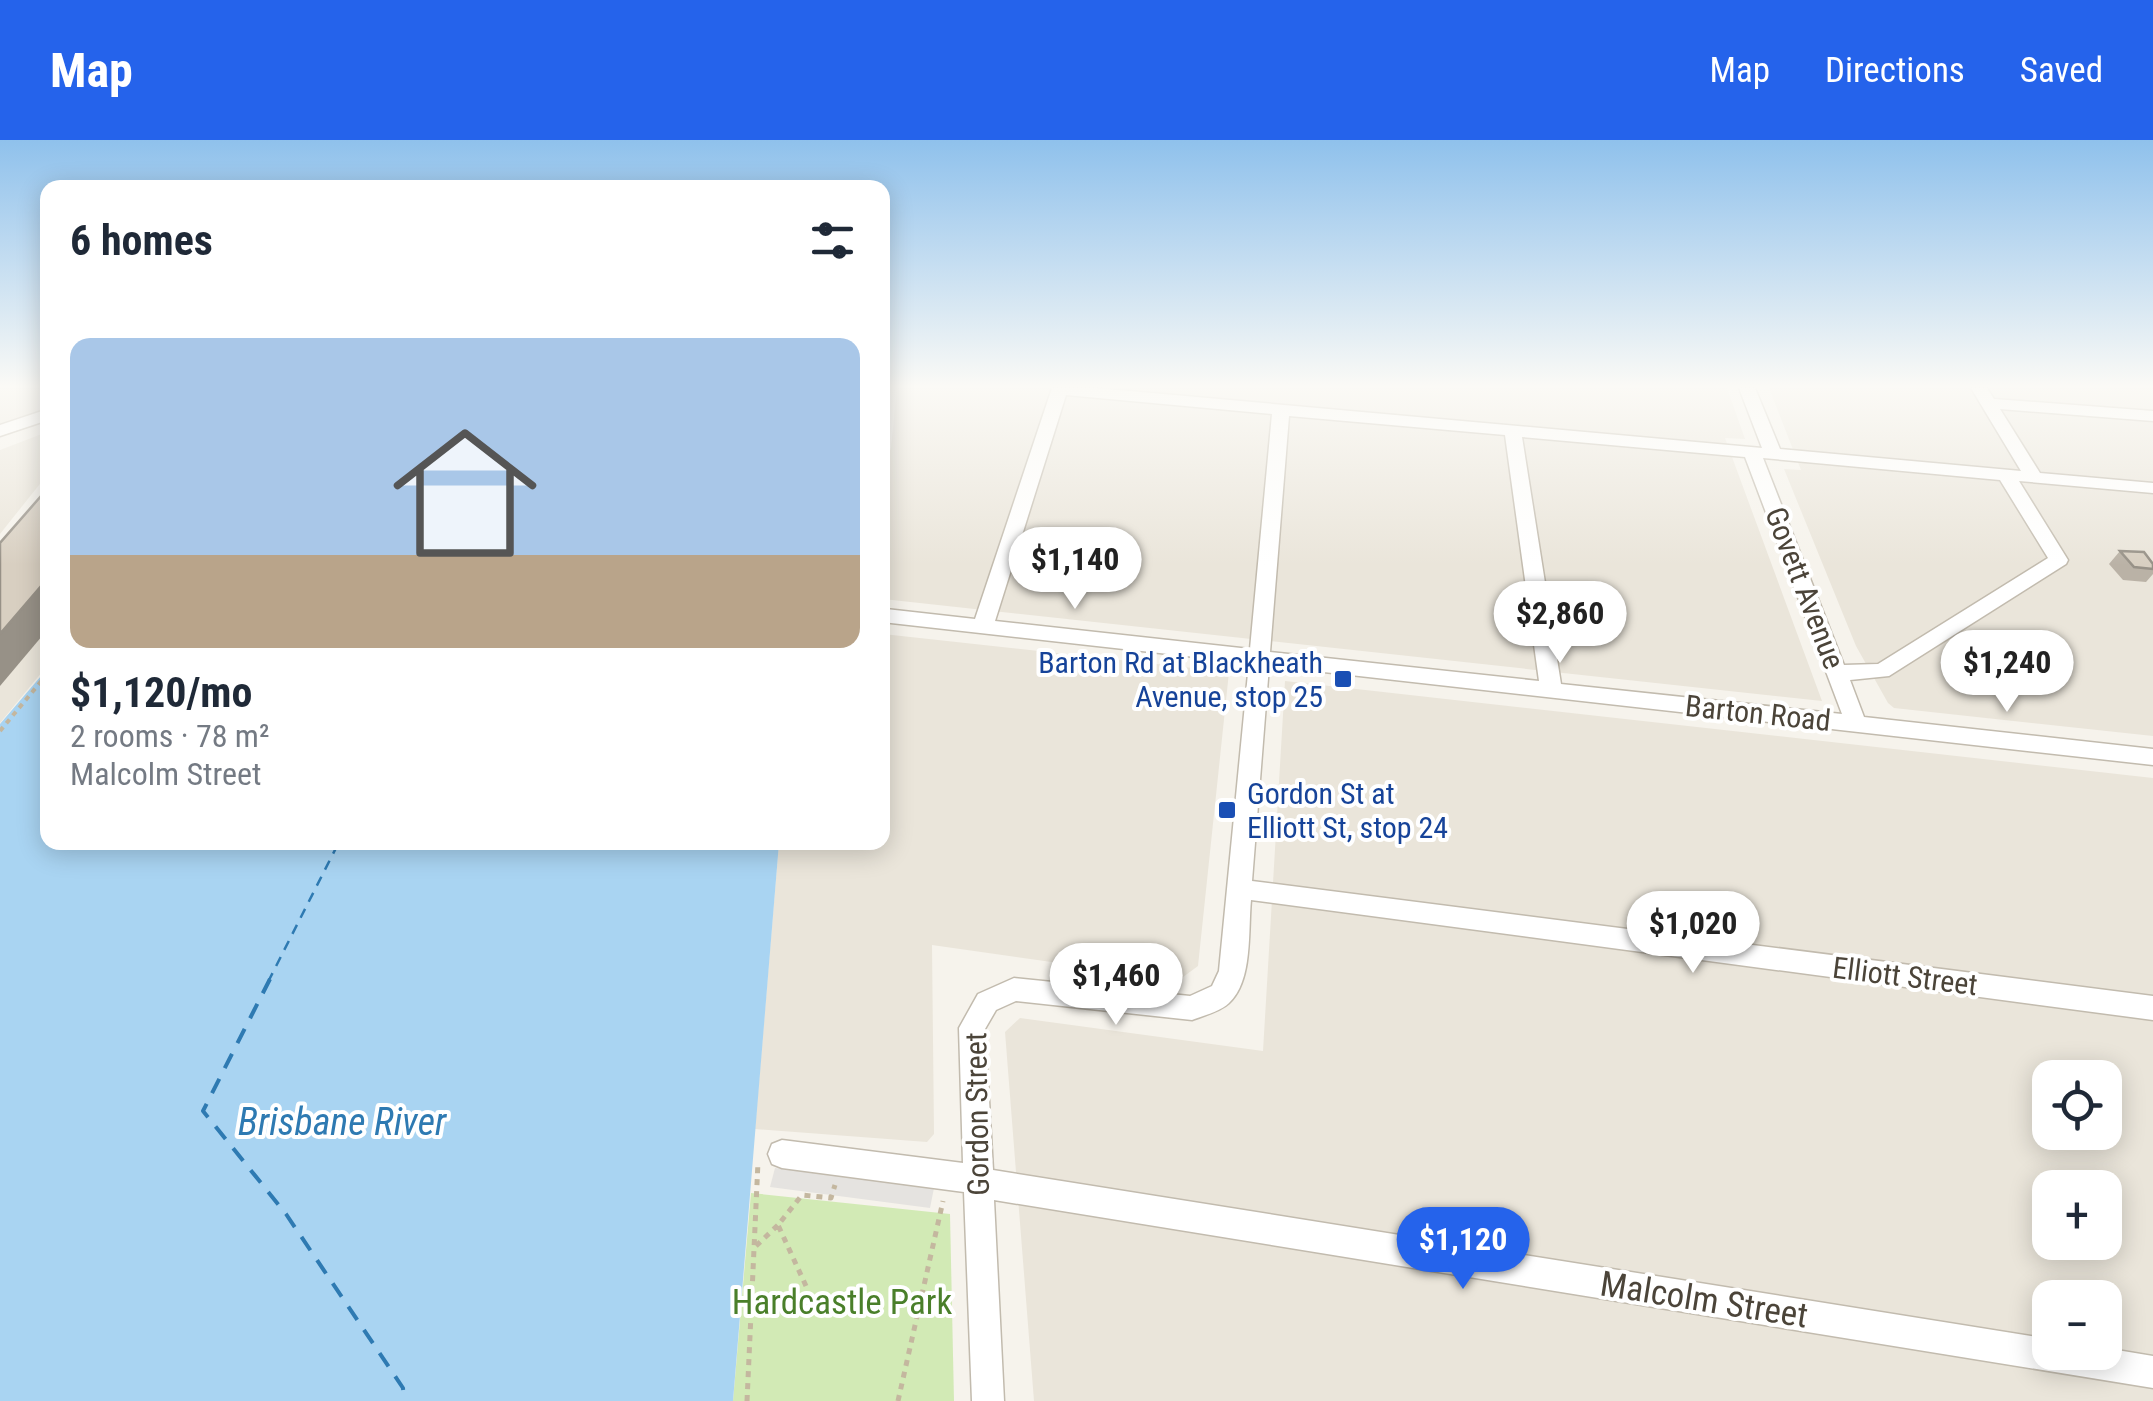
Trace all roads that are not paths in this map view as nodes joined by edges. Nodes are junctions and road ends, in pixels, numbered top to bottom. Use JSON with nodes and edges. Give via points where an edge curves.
{"nodes":[{"id":1,"x":1041,"y":447,"type":"edge"},
{"id":2,"x":1278,"y":447,"type":"edge"},
{"id":3,"x":1516,"y":447,"type":"edge"},
{"id":4,"x":1693,"y":447,"type":"edge"},
{"id":5,"x":1761,"y":447,"type":"edge"},
{"id":6,"x":2015,"y":447,"type":"edge"},
{"id":7,"x":1762,"y":453,"type":"junction"},
{"id":8,"x":2006,"y":475,"type":"junction"},
{"id":9,"x":2034,"y":477,"type":"junction"},
{"id":10,"x":2153,"y":488,"type":"edge"},
{"id":11,"x":890,"y":616,"type":"edge"},
{"id":12,"x":983,"y":626,"type":"junction"},
{"id":13,"x":1259,"y":658,"type":"junction"},
{"id":14,"x":1837,"y":673,"type":"junction"},
{"id":15,"x":1551,"y":690,"type":"junction"},
{"id":16,"x":1856,"y":724,"type":"junction"},
{"id":17,"x":2153,"y":757,"type":"edge"},
{"id":18,"x":1240,"y":889,"type":"junction"},
{"id":19,"x":2153,"y":1008,"type":"edge"},
{"id":20,"x":782,"y":1154,"type":"road end"},
{"id":21,"x":977,"y":1180,"type":"junction"},
{"id":22,"x":2153,"y":1372,"type":"edge"},
{"id":23,"x":988,"y":1401,"type":"edge"}],
"edges":[{"from":1,"to":12,"type":"street"},
{"from":2,"to":13,"type":"street","name":"Gordon Street"},
{"from":3,"to":15,"type":"street"},
{"from":4,"to":7,"type":"street"},
{"from":5,"to":7,"type":"street","name":"Govett Avenue"},
{"from":6,"to":9,"type":"street"},
{"from":7,"to":8,"type":"street"},
{"from":7,"to":14,"type":"street","name":"Govett Avenue"},
{"from":8,"to":9,"type":"street"},
{"from":8,"to":14,"type":"street","via":[[2058,560],[1882,671]]},
{"from":9,"to":10,"type":"street"},
{"from":11,"to":12,"type":"street","name":"Barton Road"},
{"from":12,"to":13,"type":"street","name":"Barton Road"},
{"from":13,"to":15,"type":"street","name":"Barton Road"},
{"from":13,"to":18,"type":"street","name":"Gordon Street"},
{"from":14,"to":16,"type":"street","name":"Govett Avenue"},
{"from":15,"to":16,"type":"street","name":"Barton Road"},
{"from":16,"to":17,"type":"street","name":"Barton Road"},
{"from":18,"to":19,"type":"street","name":"Elliott Street"},
{"from":18,"to":21,"type":"street","name":"Gordon Street","via":[[1232,972],[1212,1002],[1192,1008],[1024,988],[988,1002],[971,1037]]},
{"from":20,"to":21,"type":"street","name":"Malcolm Street"},
{"from":21,"to":22,"type":"street","name":"Malcolm Street"},
{"from":21,"to":23,"type":"street","name":"Gordon Street"}]}
